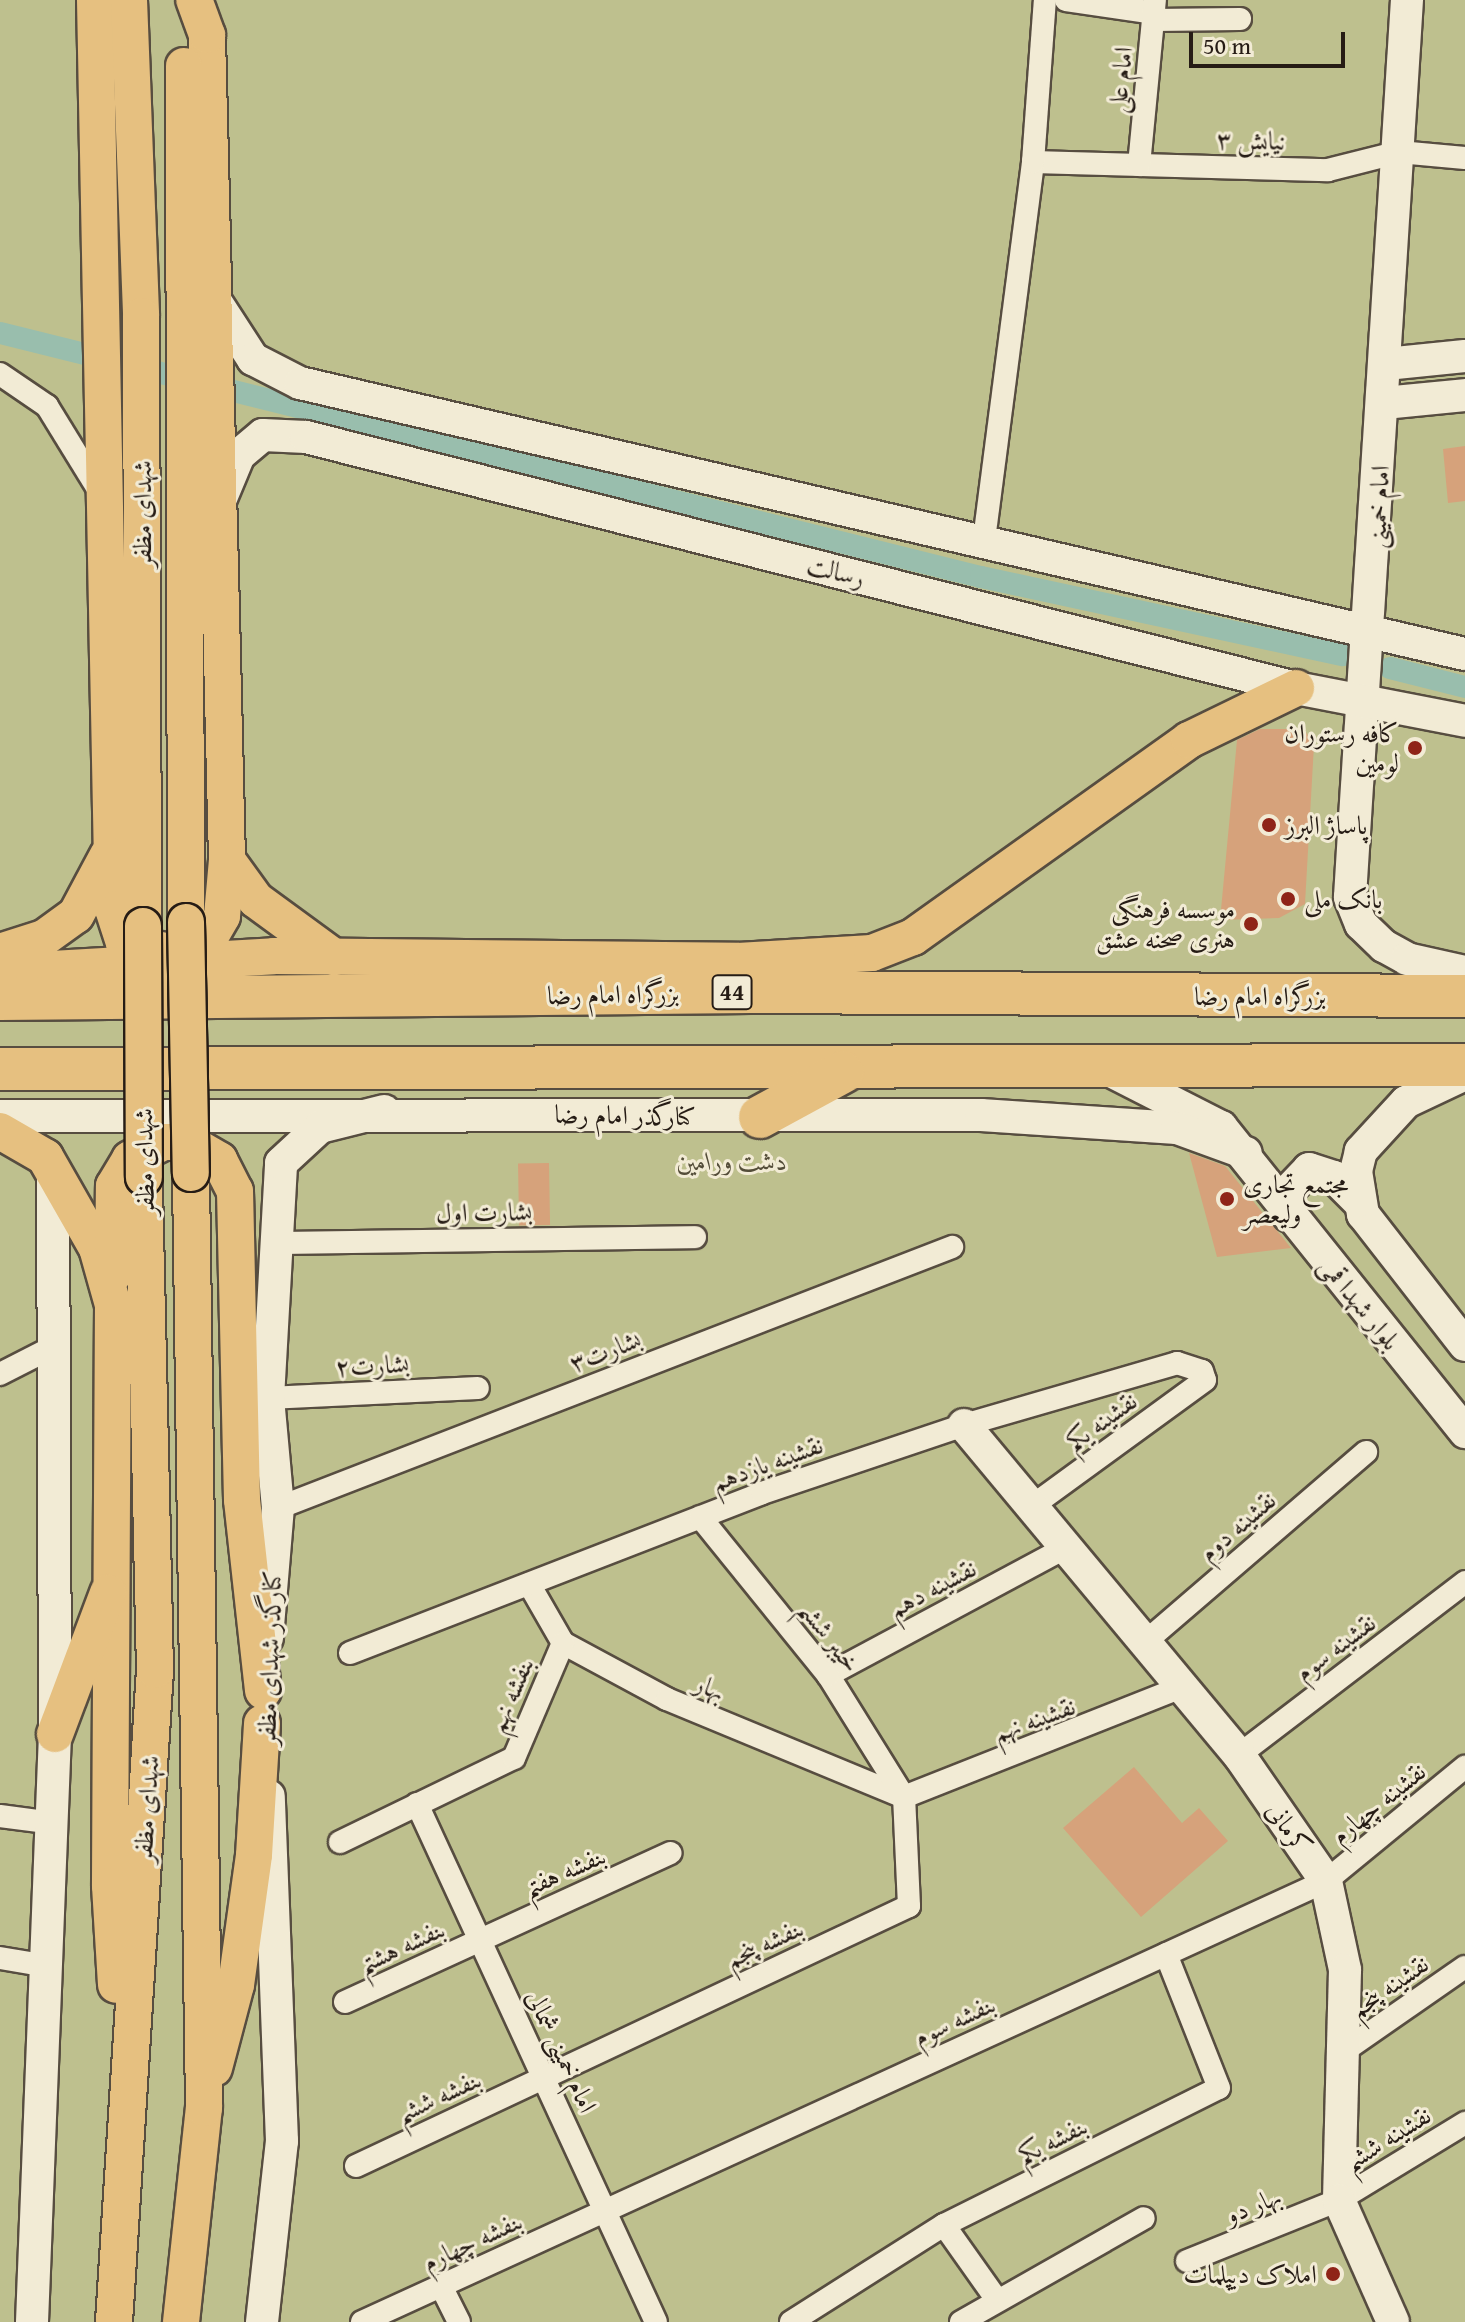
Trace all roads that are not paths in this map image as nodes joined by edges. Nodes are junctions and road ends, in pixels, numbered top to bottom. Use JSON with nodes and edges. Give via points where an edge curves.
{"nodes":[{"id":1,"x":95,"y":0,"type":"edge"},
{"id":2,"x":129,"y":0,"type":"edge"},
{"id":3,"x":184,"y":0,"type":"edge"},
{"id":4,"x":194,"y":0,"type":"edge"},
{"id":5,"x":1045,"y":0,"type":"edge"},
{"id":6,"x":1066,"y":0,"type":"edge"},
{"id":7,"x":1407,"y":0,"type":"edge"},
{"id":8,"x":1155,"y":11,"type":"edge"},
{"id":9,"x":1240,"y":19,"type":"dead end"},
{"id":10,"x":1399,"y":152,"type":"junction"},
{"id":11,"x":1465,"y":158,"type":"edge"},
{"id":12,"x":1033,"y":162,"type":"junction"},
{"id":13,"x":1139,"y":165,"type":"junction"},
{"id":14,"x":204,"y":320,"type":"junction"},
{"id":15,"x":1465,"y":356,"type":"edge"},
{"id":16,"x":1386,"y":364,"type":"junction"},
{"id":17,"x":0,"y":374,"type":"edge"},
{"id":18,"x":1465,"y":395,"type":"edge"},
{"id":19,"x":1384,"y":403,"type":"junction"},
{"id":20,"x":221,"y":498,"type":"junction"},
{"id":21,"x":109,"y":509,"type":"junction"},
{"id":22,"x":984,"y":540,"type":"junction"},
{"id":23,"x":1372,"y":630,"type":"junction"},
{"id":24,"x":1465,"y":654,"type":"edge"},
{"id":25,"x":1296,"y":688,"type":"junction"},
{"id":26,"x":1366,"y":700,"type":"junction"},
{"id":27,"x":1465,"y":721,"type":"edge"},
{"id":28,"x":110,"y":849,"type":"junction"},
{"id":29,"x":227,"y":860,"type":"junction"},
{"id":30,"x":0,"y":952,"type":"edge"},
{"id":31,"x":334,"y":958,"type":"junction"},
{"id":32,"x":0,"y":972,"type":"edge"},
{"id":33,"x":1455,"y":979,"type":"edge"},
{"id":34,"x":0,"y":999,"type":"edge"},
{"id":35,"x":1465,"y":1065,"type":"edge"},
{"id":36,"x":1103,"y":1067,"type":"junction"},
{"id":37,"x":0,"y":1069,"type":"edge"},
{"id":38,"x":847,"y":1070,"type":"junction"},
{"id":39,"x":1465,"y":1074,"type":"edge"},
{"id":40,"x":384,"y":1111,"type":"junction"},
{"id":41,"x":0,"y":1116,"type":"edge"},
{"id":42,"x":760,"y":1117,"type":"junction"},
{"id":43,"x":0,"y":1131,"type":"edge"},
{"id":44,"x":1246,"y":1153,"type":"junction"},
{"id":45,"x":53,"y":1171,"type":"junction"},
{"id":46,"x":1358,"y":1201,"type":"junction"},
{"id":47,"x":1289,"y":1216,"type":"junction"},
{"id":48,"x":695,"y":1237,"type":"dead end"},
{"id":49,"x":274,"y":1243,"type":"junction"},
{"id":50,"x":952,"y":1247,"type":"dead end"},
{"id":51,"x":113,"y":1305,"type":"junction"},
{"id":52,"x":1465,"y":1345,"type":"edge"},
{"id":53,"x":49,"y":1349,"type":"junction"},
{"id":54,"x":0,"y":1374,"type":"edge"},
{"id":55,"x":1205,"y":1380,"type":"joint"},
{"id":56,"x":478,"y":1388,"type":"dead end"},
{"id":57,"x":268,"y":1398,"type":"junction"},
{"id":58,"x":964,"y":1425,"type":"junction"},
{"id":59,"x":1465,"y":1432,"type":"edge"},
{"id":60,"x":1366,"y":1452,"type":"dead end"},
{"id":61,"x":1031,"y":1507,"type":"junction"},
{"id":62,"x":278,"y":1508,"type":"junction"},
{"id":63,"x":700,"y":1517,"type":"junction"},
{"id":64,"x":1063,"y":1549,"type":"junction"},
{"id":65,"x":115,"y":1577,"type":"junction"},
{"id":66,"x":1465,"y":1582,"type":"edge"},
{"id":67,"x":529,"y":1584,"type":"junction"},
{"id":68,"x":563,"y":1643,"type":"junction"},
{"id":69,"x":1144,"y":1643,"type":"junction"},
{"id":70,"x":350,"y":1653,"type":"dead end"},
{"id":71,"x":828,"y":1675,"type":"junction"},
{"id":72,"x":1182,"y":1687,"type":"junction"},
{"id":73,"x":262,"y":1707,"type":"junction"},
{"id":74,"x":55,"y":1734,"type":"junction"},
{"id":75,"x":1239,"y":1755,"type":"junction"},
{"id":76,"x":1465,"y":1767,"type":"edge"},
{"id":77,"x":904,"y":1797,"type":"junction"},
{"id":78,"x":417,"y":1804,"type":"junction"},
{"id":79,"x":0,"y":1816,"type":"edge"},
{"id":80,"x":53,"y":1823,"type":"junction"},
{"id":81,"x":340,"y":1842,"type":"dead end"},
{"id":82,"x":670,"y":1853,"type":"dead end"},
{"id":83,"x":1326,"y":1881,"type":"junction"},
{"id":84,"x":480,"y":1940,"type":"junction"},
{"id":85,"x":1166,"y":1954,"type":"junction"},
{"id":86,"x":0,"y":1958,"type":"edge"},
{"id":87,"x":48,"y":1966,"type":"junction"},
{"id":88,"x":1465,"y":1967,"type":"edge"},
{"id":89,"x":345,"y":2002,"type":"dead end"},
{"id":90,"x":1344,"y":2051,"type":"junction"},
{"id":91,"x":543,"y":2077,"type":"junction"},
{"id":92,"x":204,"y":2108,"type":"junction"},
{"id":93,"x":1465,"y":2123,"type":"edge"},
{"id":94,"x":126,"y":2139,"type":"junction"},
{"id":95,"x":356,"y":2166,"type":"dead end"},
{"id":96,"x":1339,"y":2200,"type":"junction"},
{"id":97,"x":605,"y":2211,"type":"junction"},
{"id":98,"x":1144,"y":2218,"type":"dead end"},
{"id":99,"x":944,"y":2225,"type":"junction"},
{"id":100,"x":1187,"y":2261,"type":"dead end"},
{"id":101,"x":441,"y":2286,"type":"junction"},
{"id":102,"x":995,"y":2297,"type":"junction"},
{"id":103,"x":32,"y":2322,"type":"edge"},
{"id":104,"x":114,"y":2322,"type":"edge"},
{"id":105,"x":181,"y":2322,"type":"edge"},
{"id":106,"x":262,"y":2322,"type":"edge"},
{"id":107,"x":362,"y":2322,"type":"edge"},
{"id":108,"x":459,"y":2322,"type":"edge"},
{"id":109,"x":656,"y":2322,"type":"edge"},
{"id":110,"x":791,"y":2322,"type":"edge"},
{"id":111,"x":961,"y":2322,"type":"edge"},
{"id":112,"x":1393,"y":2322,"type":"edge"}],
"edges":[{"from":1,"to":21,"type":"main road"},
{"from":2,"to":94,"type":"main road","name":"شهدای مظفر","bridge":true,"via":[[141,316],[144,1177],[155,1670]]},
{"from":3,"to":14,"type":"main road","name":"شهدای مظفر"},
{"from":4,"to":14,"type":"main road","via":[[207,35]]},
{"from":5,"to":12,"type":"street"},
{"from":6,"to":8,"type":"street"},
{"from":7,"to":10,"type":"main road","name":"امام خمینی"},
{"from":8,"to":9,"type":"street"},
{"from":8,"to":13,"type":"street","name":"امام علی"},
{"from":10,"to":11,"type":"street","name":"نیایش ۳"},
{"from":10,"to":13,"type":"street","name":"نیایش ۳","via":[[1328,170]]},
{"from":10,"to":16,"type":"main road","name":"امام خمینی"},
{"from":12,"to":13,"type":"street","name":"نیایش ۳"},
{"from":12,"to":22,"type":"street"},
{"from":14,"to":20,"type":"main road","via":[[221,447]]},
{"from":14,"to":22,"type":"main road","via":[[253,359],[300,383]]},
{"from":14,"to":92,"type":"main road","name":"شهدای مظفر","bridge":true,"via":[[183,423]]},
{"from":15,"to":16,"type":"main road"},
{"from":16,"to":19,"type":"main road","name":"امام خمینی"},
{"from":17,"to":21,"type":"street","via":[[62,424]]},
{"from":18,"to":19,"type":"main road"},
{"from":19,"to":23,"type":"main road","name":"امام خمینی"},
{"from":20,"to":25,"type":"main road","name":"رسالت","via":[[239,455],[263,435],[306,437]]},
{"from":20,"to":29,"type":"main road"},
{"from":21,"to":28,"type":"main road"},
{"from":22,"to":23,"type":"main road"},
{"from":23,"to":24,"type":"main road"},
{"from":23,"to":26,"type":"main road","name":"امام خمینی"},
{"from":25,"to":26,"type":"main road","name":"رسالت"},
{"from":25,"to":31,"type":"main road","via":[[1189,740],[913,937],[872,953],[738,961]]},
{"from":26,"to":27,"type":"main road","name":"رسالت"},
{"from":26,"to":33,"type":"main road","name":"امام خمینی","via":[[1350,897],[1361,924],[1384,946]]},
{"from":28,"to":29,"type":"main road","via":[[113,909],[124,943],[146,951],[176,953],[210,937],[222,916]]},
{"from":28,"to":30,"type":"main road","via":[[76,915],[44,938]]},
{"from":29,"to":31,"type":"main road","via":[[256,900]]},
{"from":31,"to":32,"type":"main road"},
{"from":33,"to":34,"type":"highway","name":"بزرگراه امام رضا","number":"44"},
{"from":35,"to":36,"type":"highway"},
{"from":36,"to":38,"type":"highway"},
{"from":36,"to":44,"type":"main road","name":"بلوار شهدا قمی","via":[[1184,1102]]},
{"from":37,"to":38,"type":"highway"},
{"from":38,"to":42,"type":"highway"},
{"from":39,"to":46,"type":"main road","via":[[1406,1102],[1381,1127],[1361,1151]]},
{"from":40,"to":41,"type":"main road","name":"کنارگذر امام رضا"},
{"from":40,"to":42,"type":"main road","name":"کنارگذر امام رضا"},
{"from":40,"to":49,"type":"main road","name":"کنارگذر شهدای مظفر","via":[[302,1137],[281,1163]]},
{"from":42,"to":44,"type":"main road","name":"کنارگذر امام رضا","via":[[1129,1123],[1177,1128]]},
{"from":43,"to":45,"type":"main road","via":[[35,1145]]},
{"from":44,"to":47,"type":"main road","name":"بلوار شهدا قمی"},
{"from":45,"to":51,"type":"main road","via":[[97,1248]]},
{"from":45,"to":53,"type":"main road"},
{"from":46,"to":47,"type":"main road","via":[[1334,1177],[1309,1169],[1289,1190]]},
{"from":46,"to":52,"type":"main road"},
{"from":47,"to":59,"type":"main road","name":"بلوار شهدا قمی"},
{"from":48,"to":49,"type":"street","name":"بشارت اول"},
{"from":49,"to":57,"type":"main road","name":"کنارگذر شهدای مظفر"},
{"from":50,"to":62,"type":"street","name":"بشارت۳"},
{"from":51,"to":65,"type":"main road"},
{"from":51,"to":73,"type":"main road","via":[[114,1186],[130,1159],[163,1142],[188,1142],[219,1160],[235,1191],[242,1500]]},
{"from":53,"to":54,"type":"street"},
{"from":53,"to":74,"type":"main road"},
{"from":55,"to":58,"type":"street","name":"نقشینه یازدهم","via":[[1194,1363],[1177,1363]]},
{"from":55,"to":61,"type":"street","name":"نقشینه یکم"},
{"from":56,"to":57,"type":"street","name":"بشارت۲"},
{"from":57,"to":62,"type":"main road","name":"کنارگذر شهدای مظفر"},
{"from":58,"to":61,"type":"main road","name":"کرمانی"},
{"from":58,"to":63,"type":"street","name":"نقشینه یازدهم"},
{"from":60,"to":69,"type":"street","name":"نقشینه دوم"},
{"from":61,"to":64,"type":"main road","name":"کرمانی"},
{"from":62,"to":73,"type":"main road","name":"کنارگذر شهدای مظفر"},
{"from":63,"to":67,"type":"street","name":"نقشینه یازدهم"},
{"from":63,"to":71,"type":"street","name":"خیبر ششم"},
{"from":64,"to":69,"type":"main road","name":"کرمانی"},
{"from":64,"to":71,"type":"street","name":"نقشینه دهم"},
{"from":65,"to":74,"type":"main road"},
{"from":65,"to":94,"type":"main road","via":[[110,1886]]},
{"from":66,"to":75,"type":"street","name":"نقشینه سوم"},
{"from":67,"to":68,"type":"street"},
{"from":67,"to":70,"type":"street","name":"نقشینه یازدهم"},
{"from":68,"to":77,"type":"street","name":"بهار","via":[[667,1699]]},
{"from":68,"to":78,"type":"street","name":"بنفشه نهم","via":[[514,1758]]},
{"from":69,"to":72,"type":"main road","name":"کرمانی"},
{"from":71,"to":77,"type":"street","name":"خیبر ششم"},
{"from":72,"to":75,"type":"main road","name":"کرمانی"},
{"from":72,"to":77,"type":"street","name":"نقشینه نهم"},
{"from":73,"to":92,"type":"main road","via":[[238,1971]]},
{"from":73,"to":106,"type":"main road","name":"کنارگذر شهدای مظفر","via":[[278,1890],[282,2141]]},
{"from":74,"to":80,"type":"main road"},
{"from":75,"to":83,"type":"main road","name":"کرمانی"},
{"from":76,"to":83,"type":"street","name":"نقشینه چهارم"},
{"from":77,"to":91,"type":"street","name":"بنفشه پنجم","via":[[909,1906]]},
{"from":78,"to":81,"type":"street","name":"بنفشه نهم"},
{"from":78,"to":84,"type":"street","name":"امام خمینی شمالی"},
{"from":79,"to":80,"type":"street"},
{"from":80,"to":87,"type":"main road"},
{"from":82,"to":84,"type":"street","name":"بنفشه هفتم"},
{"from":83,"to":85,"type":"street","name":"بنفشه سوم"},
{"from":83,"to":90,"type":"main road","name":"کرمانی","via":[[1345,1970]]},
{"from":84,"to":89,"type":"street","name":"بنفشه هشتم"},
{"from":84,"to":91,"type":"street","name":"امام خمینی شمالی"},
{"from":85,"to":97,"type":"street","name":"بنفشه سوم"},
{"from":85,"to":99,"type":"street","name":"بنفشه یکم","via":[[1219,2088]]},
{"from":86,"to":87,"type":"street"},
{"from":87,"to":103,"type":"main road"},
{"from":88,"to":90,"type":"street","name":"نقشینه پنجم"},
{"from":90,"to":96,"type":"main road","name":"کرمانی"},
{"from":91,"to":95,"type":"street","name":"بنفشه ششم"},
{"from":91,"to":97,"type":"street","name":"امام خمینی شمالی"},
{"from":92,"to":105,"type":"main road","name":"شهدای مظفر"},
{"from":93,"to":96,"type":"street","name":"نقشینه ششم"},
{"from":94,"to":104,"type":"main road","name":"شهدای مظفر"},
{"from":96,"to":100,"type":"street","name":"بهار دو"},
{"from":96,"to":112,"type":"main road","name":"کرمانی"},
{"from":97,"to":101,"type":"street","name":"بنفشه چهارم"},
{"from":97,"to":109,"type":"street","name":"امام خمینی شمالی"},
{"from":98,"to":102,"type":"street"},
{"from":99,"to":102,"type":"street"},
{"from":99,"to":110,"type":"street","name":"بنفشه یکم"},
{"from":101,"to":107,"type":"street","name":"بنفشه چهارم"},
{"from":101,"to":108,"type":"street"},
{"from":102,"to":111,"type":"street"}]}
